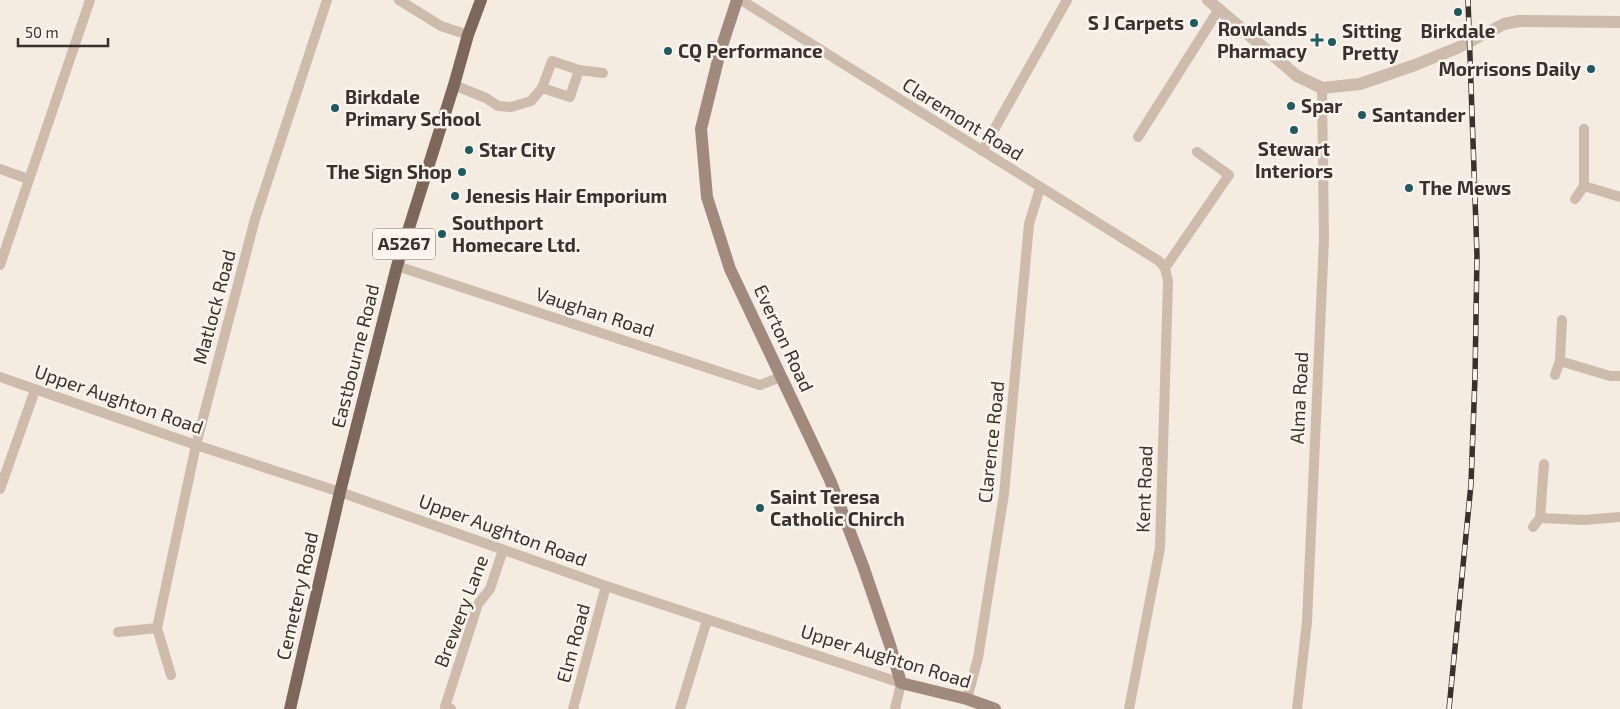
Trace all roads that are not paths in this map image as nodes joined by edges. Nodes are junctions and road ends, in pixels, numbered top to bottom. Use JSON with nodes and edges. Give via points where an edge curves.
{"nodes":[{"id":1,"x":90,"y":0,"type":"edge"},
{"id":2,"x":326,"y":0,"type":"edge"},
{"id":3,"x":399,"y":0,"type":"edge"},
{"id":4,"x":481,"y":0,"type":"edge"},
{"id":5,"x":739,"y":0,"type":"edge"},
{"id":6,"x":1067,"y":0,"type":"edge"},
{"id":7,"x":1208,"y":0,"type":"edge"},
{"id":8,"x":1219,"y":9,"type":"junction"},
{"id":9,"x":1620,"y":22,"type":"edge"},
{"id":10,"x":468,"y":35,"type":"junction"},
{"id":11,"x":579,"y":70,"type":"junction"},
{"id":12,"x":603,"y":73,"type":"dead end"},
{"id":13,"x":454,"y":86,"type":"junction"},
{"id":14,"x":542,"y":88,"type":"junction"},
{"id":15,"x":1322,"y":88,"type":"junction"},
{"id":16,"x":1584,"y":130,"type":"dead end"},
{"id":17,"x":1138,"y":137,"type":"dead end"},
{"id":18,"x":982,"y":151,"type":"junction"},
{"id":19,"x":1197,"y":152,"type":"dead end"},
{"id":20,"x":0,"y":169,"type":"edge"},
{"id":21,"x":28,"y":179,"type":"junction"},
{"id":22,"x":1584,"y":186,"type":"junction"},
{"id":23,"x":1040,"y":188,"type":"junction"},
{"id":24,"x":1620,"y":197,"type":"edge"},
{"id":25,"x":1575,"y":199,"type":"dead end"},
{"id":26,"x":0,"y":265,"type":"edge"},
{"id":27,"x":397,"y":266,"type":"junction"},
{"id":28,"x":1165,"y":268,"type":"junction"},
{"id":29,"x":1562,"y":320,"type":"dead end"},
{"id":30,"x":1560,"y":361,"type":"junction"},
{"id":31,"x":1555,"y":375,"type":"dead end"},
{"id":32,"x":1620,"y":376,"type":"edge"},
{"id":33,"x":0,"y":377,"type":"edge"},
{"id":34,"x":781,"y":377,"type":"junction"},
{"id":35,"x":35,"y":390,"type":"junction"},
{"id":36,"x":196,"y":445,"type":"junction"},
{"id":37,"x":1544,"y":464,"type":"dead end"},
{"id":38,"x":0,"y":489,"type":"edge"},
{"id":39,"x":340,"y":492,"type":"junction"},
{"id":40,"x":1620,"y":517,"type":"edge"},
{"id":41,"x":1540,"y":518,"type":"junction"},
{"id":42,"x":1533,"y":527,"type":"dead end"},
{"id":43,"x":503,"y":550,"type":"junction"},
{"id":44,"x":606,"y":586,"type":"junction"},
{"id":45,"x":707,"y":620,"type":"junction"},
{"id":46,"x":157,"y":628,"type":"junction"},
{"id":47,"x":118,"y":632,"type":"dead end"},
{"id":48,"x":171,"y":675,"type":"dead end"},
{"id":49,"x":901,"y":683,"type":"junction"},
{"id":50,"x":967,"y":699,"type":"junction"},
{"id":51,"x":290,"y":709,"type":"edge"},
{"id":52,"x":451,"y":709,"type":"edge"},
{"id":53,"x":574,"y":709,"type":"edge"},
{"id":54,"x":680,"y":709,"type":"edge"},
{"id":55,"x":895,"y":709,"type":"edge"},
{"id":56,"x":996,"y":709,"type":"edge"},
{"id":57,"x":1129,"y":709,"type":"edge"},
{"id":58,"x":1297,"y":709,"type":"edge"}],
"edges":[{"from":1,"to":21,"type":"street"},
{"from":2,"to":36,"type":"street","name":"Matlock Road","via":[[255,219]]},
{"from":3,"to":10,"type":"street","via":[[441,26]]},
{"from":4,"to":10,"type":"main road","name":"Eastbourne Road","number":"A5267"},
{"from":5,"to":18,"type":"street","name":"Claremont Road"},
{"from":5,"to":34,"type":"main road","name":"Everton Road","via":[[720,52],[701,129],[707,197],[730,268]]},
{"from":6,"to":18,"type":"street"},
{"from":7,"to":8,"type":"street"},
{"from":8,"to":15,"type":"street","via":[[1297,76]]},
{"from":8,"to":17,"type":"street"},
{"from":9,"to":15,"type":"street","via":[[1519,21],[1504,24],[1415,66],[1360,84]]},
{"from":10,"to":13,"type":"main road","name":"Eastbourne Road","number":"A5267"},
{"from":11,"to":12,"type":"street"},
{"from":11,"to":14,"type":"street","via":[[552,61]]},
{"from":11,"to":14,"type":"street","via":[[570,97]]},
{"from":13,"to":14,"type":"street","via":[[498,106],[511,107],[531,101]]},
{"from":13,"to":27,"type":"main road","name":"Eastbourne Road","number":"A5267"},
{"from":15,"to":58,"type":"street","name":"Alma Road","via":[[1324,239],[1307,622]]},
{"from":16,"to":22,"type":"street"},
{"from":18,"to":23,"type":"street","name":"Claremont Road"},
{"from":19,"to":28,"type":"street","via":[[1229,175]]},
{"from":20,"to":21,"type":"street"},
{"from":21,"to":26,"type":"street"},
{"from":22,"to":24,"type":"street"},
{"from":22,"to":25,"type":"street"},
{"from":23,"to":28,"type":"street","name":"Claremont Road","via":[[1159,261]]},
{"from":23,"to":50,"type":"street","name":"Clarence Road","via":[[1030,224],[1004,494],[978,658]]},
{"from":27,"to":34,"type":"street","name":"Vaughan Road","via":[[760,385]]},
{"from":27,"to":39,"type":"main road","name":"Eastbourne Road","number":"A5267"},
{"from":28,"to":57,"type":"street","name":"Kent Road","via":[[1168,281],[1160,548]]},
{"from":29,"to":30,"type":"street"},
{"from":30,"to":31,"type":"street"},
{"from":30,"to":32,"type":"street"},
{"from":33,"to":35,"type":"street","name":"Upper Aughton Road"},
{"from":34,"to":49,"type":"main road","name":"Everton Road","via":[[830,480],[866,575]]},
{"from":35,"to":36,"type":"street","name":"Upper Aughton Road"},
{"from":35,"to":38,"type":"street"},
{"from":36,"to":39,"type":"street","name":"Upper Aughton Road"},
{"from":36,"to":46,"type":"street","name":"Matlock Road"},
{"from":37,"to":41,"type":"street"},
{"from":39,"to":43,"type":"street","name":"Upper Aughton Road"},
{"from":39,"to":51,"type":"main road","name":"Cemetery Road","number":"A5267"},
{"from":40,"to":41,"type":"street","via":[[1584,520]]},
{"from":41,"to":42,"type":"street"},
{"from":43,"to":44,"type":"street","name":"Upper Aughton Road"},
{"from":43,"to":52,"type":"street","name":"Brewery Lane","via":[[490,588],[478,604],[445,707]]},
{"from":44,"to":45,"type":"street","name":"Upper Aughton Road"},
{"from":44,"to":53,"type":"street","name":"Elm Road"},
{"from":45,"to":49,"type":"street","name":"Upper Aughton Road"},
{"from":45,"to":54,"type":"street"},
{"from":46,"to":47,"type":"street"},
{"from":46,"to":48,"type":"street"},
{"from":49,"to":50,"type":"main road","name":"Upper Aughton Road"},
{"from":49,"to":55,"type":"street"},
{"from":50,"to":56,"type":"main road","name":"Upper Aughton Road"}]}
